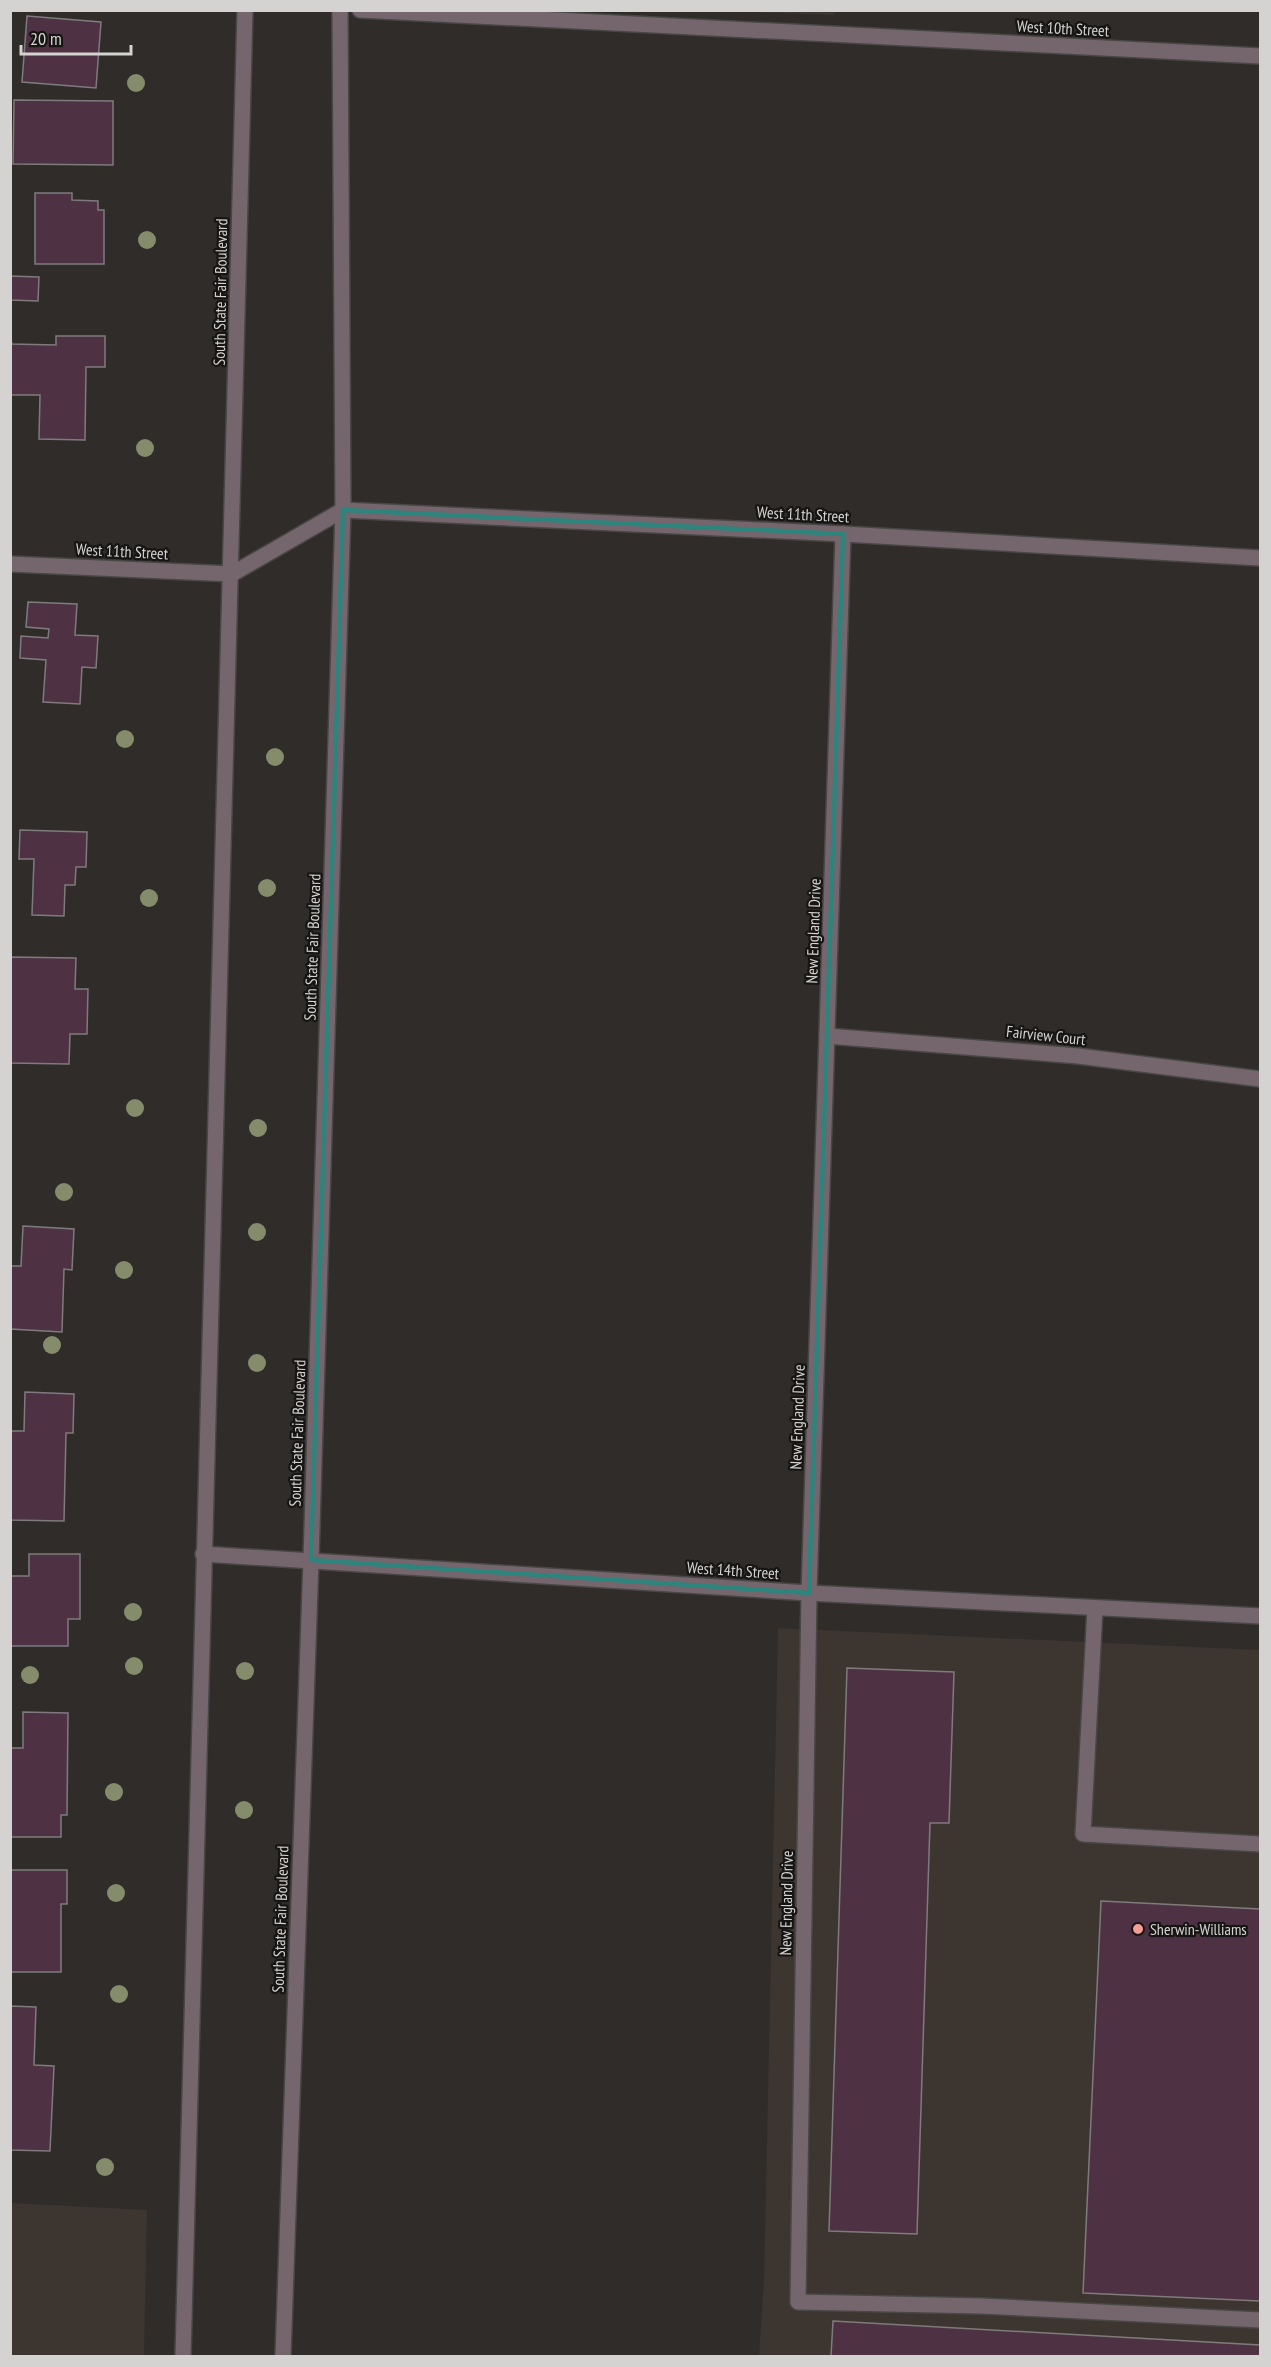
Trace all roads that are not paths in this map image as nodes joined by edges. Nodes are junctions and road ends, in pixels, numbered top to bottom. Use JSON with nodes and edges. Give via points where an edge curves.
{"nodes":[{"id":1,"x":245,"y":10,"type":"edge"},
{"id":2,"x":340,"y":10,"type":"edge"},
{"id":3,"x":360,"y":10,"type":"edge"},
{"id":4,"x":1260,"y":56,"type":"edge"},
{"id":5,"x":343,"y":510,"type":"junction"},
{"id":6,"x":843,"y":534,"type":"junction"},
{"id":7,"x":1260,"y":558,"type":"edge"},
{"id":8,"x":10,"y":564,"type":"edge"},
{"id":9,"x":232,"y":574,"type":"junction"},
{"id":10,"x":828,"y":1036,"type":"junction"},
{"id":11,"x":1260,"y":1079,"type":"edge"},
{"id":12,"x":203,"y":1554,"type":"junction"},
{"id":13,"x":311,"y":1560,"type":"junction"},
{"id":14,"x":809,"y":1593,"type":"junction"},
{"id":15,"x":1095,"y":1608,"type":"junction"},
{"id":16,"x":1260,"y":1616,"type":"edge"},
{"id":17,"x":1260,"y":1844,"type":"edge"},
{"id":18,"x":1260,"y":2320,"type":"edge"},
{"id":19,"x":183,"y":2356,"type":"edge"},
{"id":20,"x":283,"y":2356,"type":"edge"}],
"edges":[{"from":1,"to":9,"type":"street","name":"South State Fair Boulevard"},
{"from":2,"to":5,"type":"street","name":"South State Fair Boulevard"},
{"from":3,"to":4,"type":"street","name":"West 10th Street"},
{"from":5,"to":6,"type":"street","name":"West 11th Street"},
{"from":5,"to":9,"type":"street"},
{"from":5,"to":13,"type":"street","name":"South State Fair Boulevard"},
{"from":6,"to":7,"type":"street","name":"West 11th Street"},
{"from":6,"to":10,"type":"street","name":"New England Drive"},
{"from":8,"to":9,"type":"street","name":"West 11th Street"},
{"from":9,"to":12,"type":"street","name":"South State Fair Boulevard"},
{"from":10,"to":11,"type":"street","name":"Fairview Court","via":[[1078,1056]]},
{"from":10,"to":14,"type":"street","name":"New England Drive"},
{"from":12,"to":13,"type":"street","name":"West 14th Street"},
{"from":12,"to":19,"type":"street","name":"South State Fair Boulevard"},
{"from":13,"to":14,"type":"street","name":"West 14th Street"},
{"from":13,"to":20,"type":"street","name":"South State Fair Boulevard"},
{"from":14,"to":15,"type":"street","name":"West 14th Street"},
{"from":14,"to":18,"type":"street","name":"New England Drive","via":[[798,2302],[981,2306]]},
{"from":15,"to":16,"type":"street","name":"West 14th Street"},
{"from":15,"to":17,"type":"street","via":[[1083,1834]]}]}
